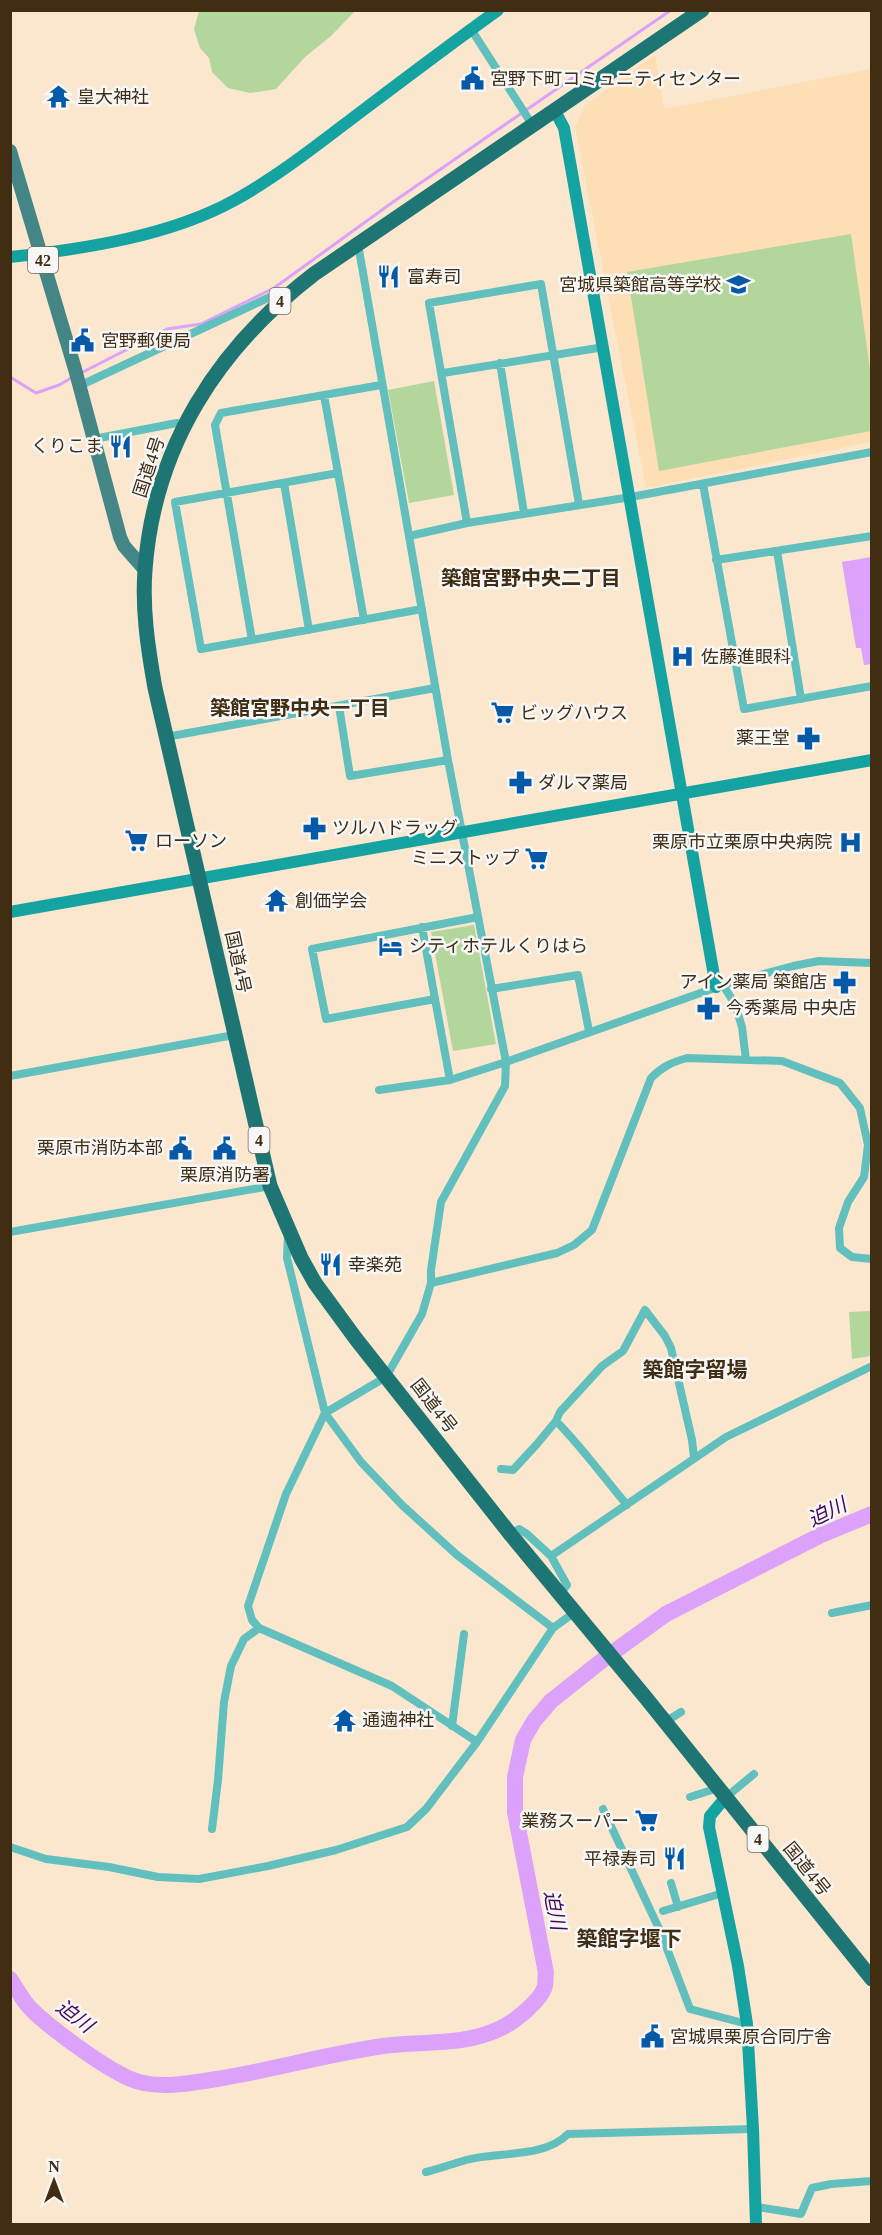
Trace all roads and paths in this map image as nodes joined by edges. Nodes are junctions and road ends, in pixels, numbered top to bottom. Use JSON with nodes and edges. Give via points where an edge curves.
{"nodes":[{"id":1,"x":498,"y":10,"type":"edge"},
{"id":2,"x":702,"y":10,"type":"edge"},
{"id":3,"x":471,"y":29,"type":"junction"},
{"id":4,"x":555,"y":111,"type":"junction"},
{"id":5,"x":530,"y":121,"type":"junction"},
{"id":6,"x":11,"y":158,"type":"edge"},
{"id":7,"x":358,"y":244,"type":"junction"},
{"id":8,"x":41,"y":254,"type":"junction"},
{"id":9,"x":10,"y":257,"type":"edge"},
{"id":10,"x":284,"y":297,"type":"junction"},
{"id":11,"x":604,"y":347,"type":"junction"},
{"id":12,"x":554,"y":355,"type":"junction"},
{"id":13,"x":500,"y":363,"type":"junction"},
{"id":14,"x":442,"y":373,"type":"junction"},
{"id":15,"x":77,"y":379,"type":"junction"},
{"id":16,"x":381,"y":385,"type":"junction"},
{"id":17,"x":324,"y":395,"type":"junction"},
{"id":18,"x":185,"y":425,"type":"junction"},
{"id":19,"x":94,"y":439,"type":"junction"},
{"id":20,"x":872,"y":452,"type":"edge"},
{"id":21,"x":338,"y":473,"type":"junction"},
{"id":22,"x":284,"y":483,"type":"junction"},
{"id":23,"x":703,"y":484,"type":"junction"},
{"id":24,"x":226,"y":492,"type":"junction"},
{"id":25,"x":631,"y":496,"type":"junction"},
{"id":26,"x":579,"y":504,"type":"junction"},
{"id":27,"x":524,"y":513,"type":"junction"},
{"id":28,"x":467,"y":523,"type":"junction"},
{"id":29,"x":409,"y":536,"type":"junction"},
{"id":30,"x":872,"y":536,"type":"edge"},
{"id":31,"x":777,"y":551,"type":"junction"},
{"id":32,"x":716,"y":560,"type":"junction"},
{"id":33,"x":145,"y":570,"type":"junction"},
{"id":34,"x":422,"y":609,"type":"junction"},
{"id":35,"x":364,"y":620,"type":"junction"},
{"id":36,"x":309,"y":630,"type":"junction"},
{"id":37,"x":252,"y":640,"type":"junction"},
{"id":38,"x":872,"y":686,"type":"edge"},
{"id":39,"x":435,"y":688,"type":"junction"},
{"id":40,"x":801,"y":699,"type":"junction"},
{"id":41,"x":339,"y":706,"type":"junction"},
{"id":42,"x":166,"y":738,"type":"junction"},
{"id":43,"x":448,"y":760,"type":"junction"},
{"id":44,"x":872,"y":760,"type":"edge"},
{"id":45,"x":682,"y":795,"type":"junction"},
{"id":46,"x":462,"y":833,"type":"junction"},
{"id":47,"x":200,"y":880,"type":"junction"},
{"id":48,"x":10,"y":912,"type":"edge"},
{"id":49,"x":478,"y":917,"type":"junction"},
{"id":50,"x":422,"y":927,"type":"junction"},
{"id":51,"x":872,"y":963,"type":"edge"},
{"id":52,"x":720,"y":986,"type":"junction"},
{"id":53,"x":491,"y":989,"type":"junction"},
{"id":54,"x":435,"y":999,"type":"junction"},
{"id":55,"x":589,"y":1031,"type":"junction"},
{"id":56,"x":234,"y":1035,"type":"junction"},
{"id":57,"x":746,"y":1060,"type":"junction"},
{"id":58,"x":506,"y":1062,"type":"junction"},
{"id":59,"x":10,"y":1076,"type":"edge"},
{"id":60,"x":450,"y":1080,"type":"junction"},
{"id":61,"x":379,"y":1090,"type":"dead end"},
{"id":62,"x":270,"y":1186,"type":"junction"},
{"id":63,"x":10,"y":1232,"type":"edge"},
{"id":64,"x":289,"y":1233,"type":"junction"},
{"id":65,"x":872,"y":1260,"type":"edge"},
{"id":66,"x":431,"y":1283,"type":"junction"},
{"id":67,"x":872,"y":1366,"type":"edge"},
{"id":68,"x":386,"y":1377,"type":"junction"},
{"id":69,"x":325,"y":1413,"type":"junction"},
{"id":70,"x":556,"y":1421,"type":"junction"},
{"id":71,"x":694,"y":1458,"type":"junction"},
{"id":72,"x":501,"y":1470,"type":"dead end"},
{"id":73,"x":627,"y":1505,"type":"junction"},
{"id":74,"x":511,"y":1535,"type":"junction"},
{"id":75,"x":551,"y":1556,"type":"junction"},
{"id":76,"x":560,"y":1594,"type":"junction"},
{"id":77,"x":872,"y":1605,"type":"edge"},
{"id":78,"x":832,"y":1613,"type":"dead end"},
{"id":79,"x":578,"y":1615,"type":"junction"},
{"id":80,"x":259,"y":1628,"type":"junction"},
{"id":81,"x":554,"y":1628,"type":"junction"},
{"id":82,"x":464,"y":1634,"type":"dead end"},
{"id":83,"x":681,"y":1712,"type":"dead end"},
{"id":84,"x":665,"y":1722,"type":"junction"},
{"id":85,"x":452,"y":1726,"type":"junction"},
{"id":86,"x":477,"y":1742,"type":"junction"},
{"id":87,"x":753,"y":1774,"type":"dead end"},
{"id":88,"x":721,"y":1793,"type":"junction"},
{"id":89,"x":690,"y":1797,"type":"dead end"},
{"id":90,"x":603,"y":1809,"type":"dead end"},
{"id":91,"x":212,"y":1829,"type":"dead end"},
{"id":92,"x":10,"y":1848,"type":"edge"},
{"id":93,"x":671,"y":1883,"type":"dead end"},
{"id":94,"x":723,"y":1893,"type":"junction"},
{"id":95,"x":678,"y":1906,"type":"junction"},
{"id":96,"x":663,"y":1911,"type":"dead end"},
{"id":97,"x":872,"y":1979,"type":"edge"},
{"id":98,"x":747,"y":2024,"type":"junction"},
{"id":99,"x":753,"y":2129,"type":"junction"},
{"id":100,"x":426,"y":2172,"type":"dead end"},
{"id":101,"x":872,"y":2181,"type":"edge"},
{"id":102,"x":757,"y":2207,"type":"junction"},
{"id":103,"x":756,"y":2224,"type":"edge"}],
"edges":[{"from":1,"to":3,"type":"street"},
{"from":2,"to":4,"type":"highway","name":"国道4号","number":"4"},
{"from":3,"to":5,"type":"street"},
{"from":3,"to":8,"type":"street","via":[[312,149],[235,200],[185,222],[144,234]]},
{"from":4,"to":5,"type":"highway","name":"国道4号","number":"4"},
{"from":4,"to":11,"type":"street","via":[[564,129]]},
{"from":5,"to":7,"type":"highway","name":"国道4号","number":"4"},
{"from":6,"to":8,"type":"main road","number":"42"},
{"from":7,"to":10,"type":"highway","name":"国道4号","number":"4"},
{"from":7,"to":16,"type":"street"},
{"from":8,"to":9,"type":"street"},
{"from":8,"to":15,"type":"main road","number":"42"},
{"from":10,"to":15,"type":"street","via":[[270,297]]},
{"from":10,"to":18,"type":"highway","name":"国道4号","number":"4","via":[[224,361]]},
{"from":11,"to":12,"type":"street"},
{"from":11,"to":25,"type":"street"},
{"from":12,"to":13,"type":"street"},
{"from":12,"to":14,"type":"street","via":[[542,284],[429,303]]},
{"from":12,"to":26,"type":"street"},
{"from":13,"to":14,"type":"street"},
{"from":13,"to":27,"type":"street"},
{"from":14,"to":28,"type":"street"},
{"from":15,"to":19,"type":"main road","number":"42"},
{"from":16,"to":17,"type":"street"},
{"from":16,"to":29,"type":"street"},
{"from":17,"to":21,"type":"street"},
{"from":17,"to":24,"type":"street","via":[[221,413],[215,425]]},
{"from":18,"to":19,"type":"street","via":[[177,423]]},
{"from":18,"to":33,"type":"highway","name":"国道4号","number":"4","via":[[161,489]]},
{"from":19,"to":33,"type":"main road","number":"42","via":[[120,537]]},
{"from":20,"to":23,"type":"street"},
{"from":21,"to":22,"type":"street"},
{"from":21,"to":35,"type":"street"},
{"from":22,"to":24,"type":"street"},
{"from":22,"to":36,"type":"street"},
{"from":23,"to":25,"type":"street"},
{"from":23,"to":32,"type":"street"},
{"from":24,"to":37,"type":"street"},
{"from":24,"to":37,"type":"street","via":[[175,501],[177,513],[201,649]]},
{"from":25,"to":26,"type":"street"},
{"from":25,"to":45,"type":"street"},
{"from":26,"to":27,"type":"street"},
{"from":27,"to":28,"type":"street"},
{"from":28,"to":29,"type":"street"},
{"from":29,"to":34,"type":"street"},
{"from":30,"to":31,"type":"street"},
{"from":31,"to":32,"type":"street"},
{"from":31,"to":40,"type":"street"},
{"from":32,"to":40,"type":"street","via":[[744,709]]},
{"from":33,"to":42,"type":"highway","name":"国道4号","number":"4","via":[[148,649]]},
{"from":34,"to":35,"type":"street"},
{"from":34,"to":39,"type":"street"},
{"from":35,"to":36,"type":"street"},
{"from":36,"to":37,"type":"street"},
{"from":38,"to":40,"type":"street"},
{"from":39,"to":41,"type":"street"},
{"from":39,"to":43,"type":"street"},
{"from":41,"to":42,"type":"street"},
{"from":41,"to":43,"type":"street","via":[[351,776]]},
{"from":42,"to":47,"type":"highway","name":"国道4号","number":"4"},
{"from":43,"to":46,"type":"street"},
{"from":44,"to":45,"type":"street"},
{"from":45,"to":46,"type":"street"},
{"from":45,"to":52,"type":"street"},
{"from":46,"to":47,"type":"street"},
{"from":46,"to":49,"type":"street"},
{"from":47,"to":48,"type":"street"},
{"from":47,"to":56,"type":"highway","name":"国道4号","number":"4"},
{"from":49,"to":50,"type":"street"},
{"from":49,"to":53,"type":"street"},
{"from":50,"to":54,"type":"street"},
{"from":50,"to":54,"type":"street","via":[[312,949],[326,1019]]},
{"from":51,"to":52,"type":"street","via":[[819,962]]},
{"from":52,"to":55,"type":"street"},
{"from":52,"to":57,"type":"street","via":[[735,1004]]},
{"from":53,"to":55,"type":"street","via":[[578,975]]},
{"from":53,"to":58,"type":"street"},
{"from":54,"to":60,"type":"street"},
{"from":55,"to":58,"type":"street"},
{"from":56,"to":59,"type":"street"},
{"from":56,"to":62,"type":"highway","name":"国道4号","number":"4"},
{"from":57,"to":65,"type":"street","via":[[782,1061],[840,1083],[860,1108],[868,1145],[864,1177],[848,1202],[839,1228],[840,1248],[852,1257]]},
{"from":57,"to":66,"type":"street","via":[[687,1058],[672,1062],[651,1078],[592,1230],[574,1245],[533,1260]]},
{"from":58,"to":60,"type":"street"},
{"from":58,"to":66,"type":"street","via":[[505,1086],[441,1202]]},
{"from":60,"to":61,"type":"street"},
{"from":62,"to":63,"type":"street"},
{"from":62,"to":64,"type":"highway","name":"国道4号","number":"4"},
{"from":64,"to":68,"type":"highway","name":"国道4号","number":"4","via":[[315,1283]]},
{"from":64,"to":69,"type":"street","via":[[287,1258]]},
{"from":66,"to":68,"type":"street","via":[[422,1314]]},
{"from":67,"to":71,"type":"street","via":[[726,1437]]},
{"from":68,"to":69,"type":"street"},
{"from":68,"to":74,"type":"highway","name":"国道4号","number":"4"},
{"from":69,"to":80,"type":"street","via":[[286,1494],[248,1606]]},
{"from":69,"to":81,"type":"street","via":[[361,1462],[402,1505],[457,1555]]},
{"from":70,"to":71,"type":"street","via":[[602,1366],[622,1351],[645,1310],[671,1348]]},
{"from":70,"to":72,"type":"street","via":[[513,1470]]},
{"from":70,"to":73,"type":"street"},
{"from":71,"to":73,"type":"street"},
{"from":73,"to":75,"type":"street"},
{"from":74,"to":75,"type":"street","via":[[519,1529]]},
{"from":74,"to":76,"type":"highway","name":"国道4号","number":"4"},
{"from":75,"to":76,"type":"street","via":[[567,1585]]},
{"from":76,"to":79,"type":"highway","name":"国道4号","number":"4"},
{"from":77,"to":78,"type":"street"},
{"from":79,"to":81,"type":"street"},
{"from":79,"to":84,"type":"highway","name":"国道4号","number":"4"},
{"from":80,"to":85,"type":"street","via":[[392,1686]]},
{"from":80,"to":91,"type":"street","via":[[244,1639],[231,1666]]},
{"from":81,"to":86,"type":"street"},
{"from":82,"to":85,"type":"street"},
{"from":83,"to":84,"type":"street"},
{"from":84,"to":88,"type":"highway","name":"国道4号","number":"4"},
{"from":85,"to":86,"type":"street"},
{"from":86,"to":92,"type":"street","via":[[426,1809],[407,1827],[268,1866],[199,1879],[158,1877],[46,1859]]},
{"from":87,"to":88,"type":"street"},
{"from":88,"to":89,"type":"street"},
{"from":88,"to":94,"type":"street","via":[[709,1827]]},
{"from":88,"to":97,"type":"highway","name":"国道4号","number":"4"},
{"from":90,"to":98,"type":"street","via":[[661,1933],[690,2009]]},
{"from":93,"to":95,"type":"street"},
{"from":94,"to":95,"type":"street"},
{"from":94,"to":98,"type":"street"},
{"from":95,"to":96,"type":"street"},
{"from":98,"to":99,"type":"street"},
{"from":99,"to":100,"type":"street","via":[[568,2134],[547,2147],[467,2160]]},
{"from":99,"to":102,"type":"street"},
{"from":101,"to":102,"type":"street","via":[[812,2188],[801,2214]]},
{"from":102,"to":103,"type":"street"}]}
